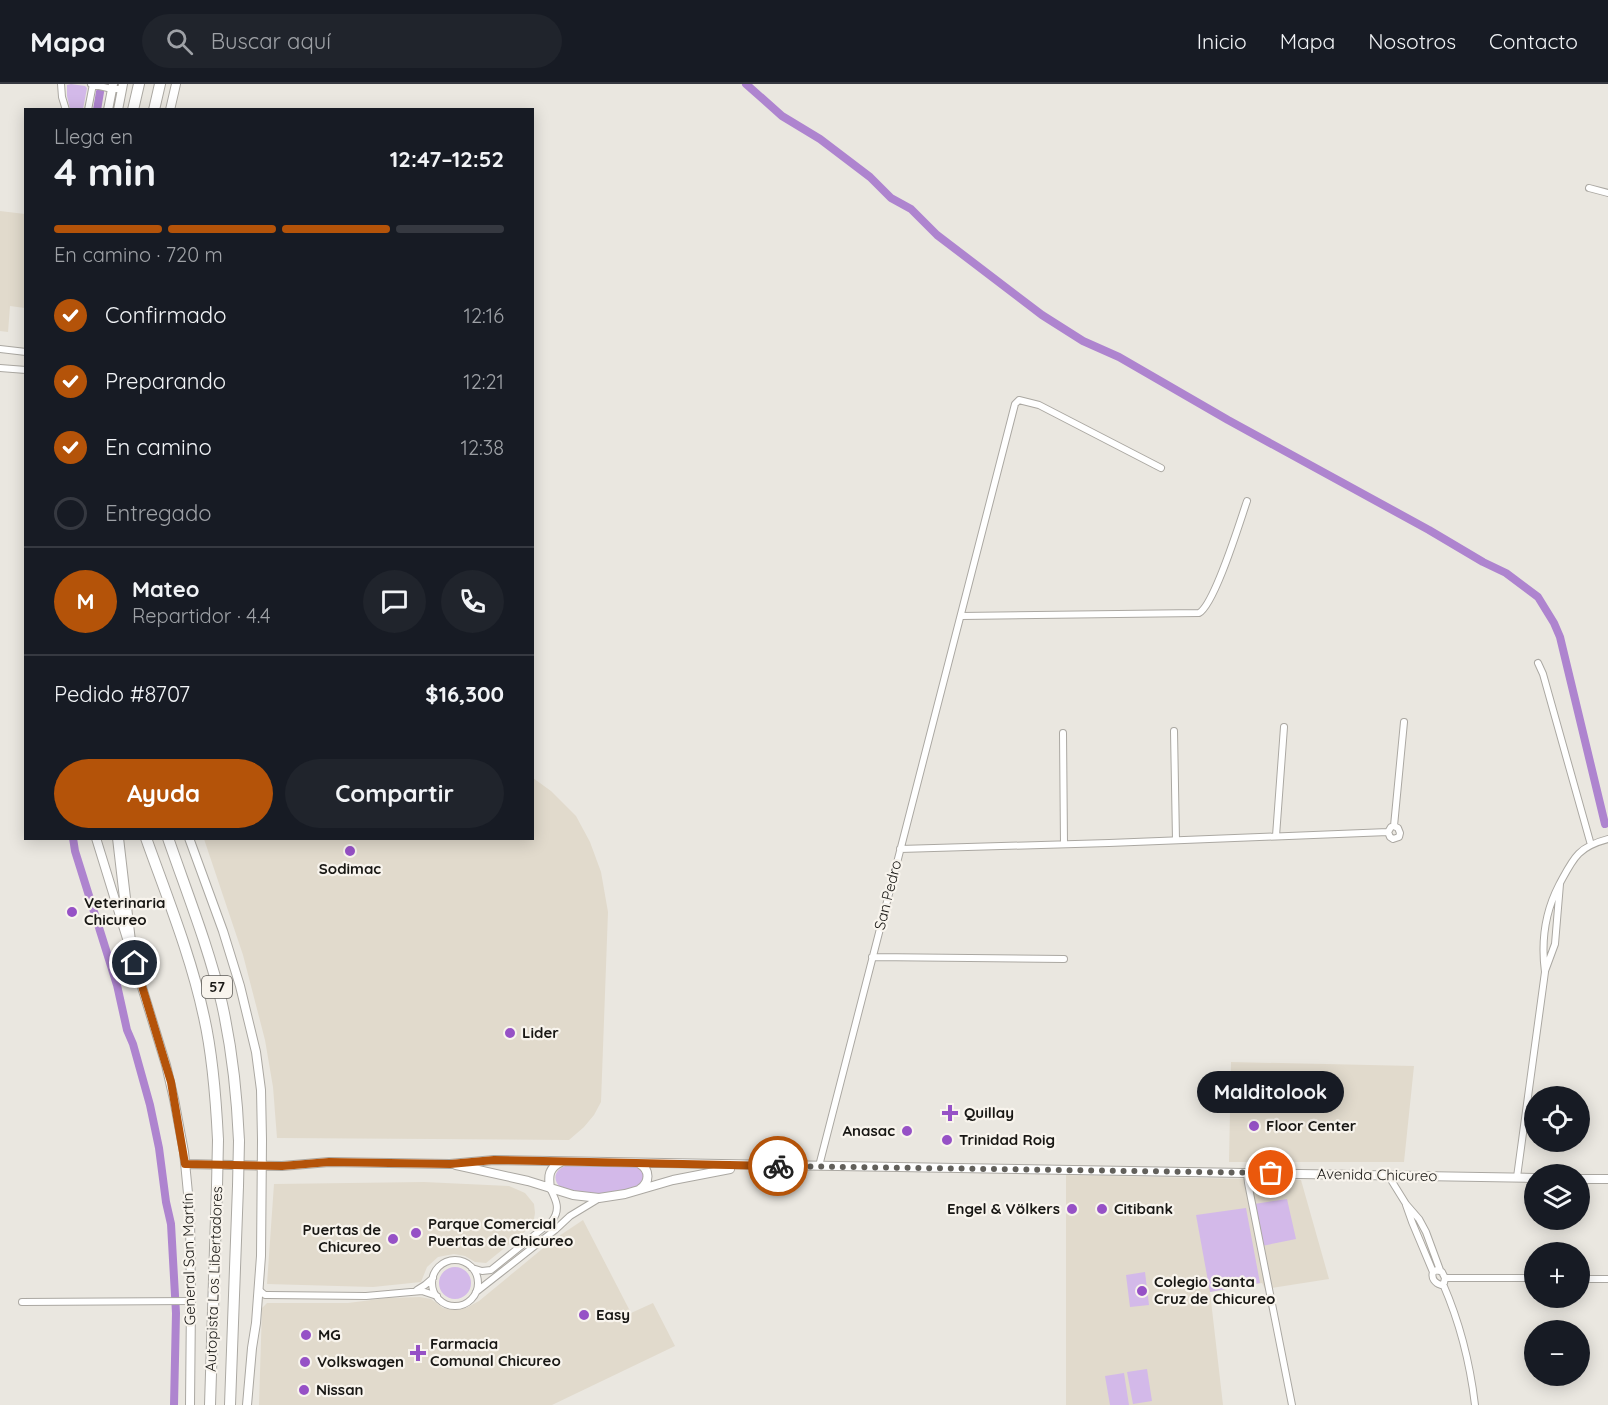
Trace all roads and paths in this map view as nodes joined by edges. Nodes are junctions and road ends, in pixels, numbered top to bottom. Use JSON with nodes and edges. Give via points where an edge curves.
{"nodes":[{"id":1,"x":61,"y":84,"type":"edge"},
{"id":2,"x":92,"y":84,"type":"edge"},
{"id":3,"x":139,"y":84,"type":"edge"},
{"id":4,"x":160,"y":84,"type":"edge"},
{"id":5,"x":176,"y":84,"type":"edge"},
{"id":6,"x":112,"y":86,"type":"edge"},
{"id":7,"x":123,"y":86,"type":"edge"},
{"id":8,"x":65,"y":108,"type":"edge"},
{"id":9,"x":88,"y":108,"type":"edge"},
{"id":10,"x":108,"y":108,"type":"edge"},
{"id":11,"x":118,"y":108,"type":"edge"},
{"id":12,"x":134,"y":108,"type":"edge"},
{"id":13,"x":154,"y":108,"type":"edge"},
{"id":14,"x":170,"y":108,"type":"edge"},
{"id":15,"x":1589,"y":188,"type":"dead end"},
{"id":16,"x":1608,"y":193,"type":"edge"},
{"id":17,"x":0,"y":349,"type":"edge"},
{"id":18,"x":24,"y":352,"type":"edge"},
{"id":19,"x":0,"y":368,"type":"edge"},
{"id":20,"x":24,"y":370,"type":"edge"},
{"id":21,"x":1161,"y":468,"type":"dead end"},
{"id":22,"x":1247,"y":501,"type":"dead end"},
{"id":23,"x":961,"y":616,"type":"junction"},
{"id":24,"x":1538,"y":663,"type":"dead end"},
{"id":25,"x":1404,"y":722,"type":"dead end"},
{"id":26,"x":1284,"y":728,"type":"dead end"},
{"id":27,"x":1174,"y":731,"type":"dead end"},
{"id":28,"x":1063,"y":733,"type":"dead end"},
{"id":29,"x":1394,"y":826,"type":"junction"},
{"id":30,"x":1388,"y":832,"type":"junction"},
{"id":31,"x":1276,"y":836,"type":"junction"},
{"id":32,"x":1608,"y":839,"type":"edge"},
{"id":33,"x":97,"y":840,"type":"edge"},
{"id":34,"x":118,"y":840,"type":"edge"},
{"id":35,"x":147,"y":840,"type":"edge"},
{"id":36,"x":169,"y":840,"type":"edge"},
{"id":37,"x":190,"y":840,"type":"edge"},
{"id":38,"x":1176,"y":840,"type":"junction"},
{"id":39,"x":1065,"y":844,"type":"junction"},
{"id":40,"x":1591,"y":845,"type":"junction"},
{"id":41,"x":900,"y":849,"type":"junction"},
{"id":42,"x":1560,"y":883,"type":"junction"},
{"id":43,"x":131,"y":950,"type":"junction"},
{"id":44,"x":872,"y":957,"type":"junction"},
{"id":45,"x":1064,"y":959,"type":"dead end"},
{"id":46,"x":1545,"y":972,"type":"junction"},
{"id":47,"x":561,"y":1162,"type":"junction"},
{"id":48,"x":185,"y":1164,"type":"junction"},
{"id":49,"x":450,"y":1164,"type":"junction"},
{"id":50,"x":640,"y":1164,"type":"junction"},
{"id":51,"x":262,"y":1165,"type":"junction"},
{"id":52,"x":751,"y":1166,"type":"junction"},
{"id":53,"x":819,"y":1166,"type":"junction"},
{"id":54,"x":1248,"y":1173,"type":"junction"},
{"id":55,"x":1388,"y":1175,"type":"junction"},
{"id":56,"x":1517,"y":1177,"type":"junction"},
{"id":57,"x":1524,"y":1177,"type":"edge"},
{"id":58,"x":1590,"y":1179,"type":"edge"},
{"id":59,"x":1608,"y":1179,"type":"edge"},
{"id":60,"x":550,"y":1188,"type":"junction"},
{"id":61,"x":640,"y":1189,"type":"junction"},
{"id":62,"x":598,"y":1198,"type":"junction"},
{"id":63,"x":472,"y":1268,"type":"junction"},
{"id":64,"x":1437,"y":1271,"type":"junction"},
{"id":65,"x":433,"y":1278,"type":"junction"},
{"id":66,"x":1524,"y":1278,"type":"edge"},
{"id":67,"x":1590,"y":1279,"type":"edge"},
{"id":68,"x":1608,"y":1279,"type":"edge"},
{"id":69,"x":1444,"y":1281,"type":"junction"},
{"id":70,"x":416,"y":1291,"type":"junction"},
{"id":71,"x":476,"y":1292,"type":"junction"},
{"id":72,"x":260,"y":1295,"type":"junction"},
{"id":73,"x":437,"y":1296,"type":"junction"},
{"id":74,"x":191,"y":1300,"type":"junction"},
{"id":75,"x":22,"y":1302,"type":"dead end"},
{"id":76,"x":189,"y":1405,"type":"edge"},
{"id":77,"x":210,"y":1405,"type":"edge"},
{"id":78,"x":230,"y":1405,"type":"edge"},
{"id":79,"x":247,"y":1405,"type":"edge"},
{"id":80,"x":1292,"y":1405,"type":"edge"},
{"id":81,"x":1475,"y":1405,"type":"edge"}],
"edges":[{"from":1,"to":8,"type":"street"},
{"from":2,"to":6,"type":"street"},
{"from":2,"to":9,"type":"street"},
{"from":3,"to":12,"type":"highway"},
{"from":4,"to":13,"type":"highway"},
{"from":5,"to":14,"type":"main road"},
{"from":6,"to":7,"type":"street"},
{"from":6,"to":10,"type":"main road"},
{"from":7,"to":11,"type":"main road"},
{"from":15,"to":16,"type":"street"},
{"from":17,"to":18,"type":"street"},
{"from":19,"to":20,"type":"street"},
{"from":21,"to":23,"type":"street","name":"San Pedro","via":[[1038,405],[1017,401]]},
{"from":22,"to":23,"type":"street","via":[[1218,584],[1210,602],[1199,613]]},
{"from":23,"to":41,"type":"street","name":"San Pedro"},
{"from":24,"to":40,"type":"street"},
{"from":25,"to":29,"type":"street"},
{"from":26,"to":31,"type":"street"},
{"from":27,"to":38,"type":"street"},
{"from":28,"to":39,"type":"street"},
{"from":29,"to":30,"type":"street"},
{"from":29,"to":30,"type":"street","via":[[1399,829],[1399,837],[1391,838]]},
{"from":30,"to":31,"type":"street"},
{"from":31,"to":38,"type":"street"},
{"from":32,"to":40,"type":"street"},
{"from":33,"to":43,"type":"main road","name":"General San Martín"},
{"from":34,"to":43,"type":"highway"},
{"from":35,"to":77,"type":"highway","name":"Autopista Los Libertadores","number":"57","bridge":true,"via":[[189,960],[205,1018],[214,1081],[218,1186]]},
{"from":36,"to":78,"type":"highway","name":"Autopista Los Libertadores","number":"57","bridge":true,"via":[[208,953],[234,1071],[239,1141]]},
{"from":37,"to":51,"type":"main road","via":[[229,950],[253,1037],[261,1090]]},
{"from":38,"to":39,"type":"street"},
{"from":39,"to":41,"type":"street"},
{"from":40,"to":42,"type":"street","via":[[1574,858]]},
{"from":41,"to":44,"type":"street","name":"San Pedro"},
{"from":42,"to":46,"type":"street","via":[[1555,944]]},
{"from":42,"to":46,"type":"street","via":[[1547,917]]},
{"from":43,"to":48,"type":"main road","name":"General San Martín","via":[[171,1082]]},
{"from":44,"to":45,"type":"street"},
{"from":44,"to":53,"type":"street","name":"San Pedro"},
{"from":46,"to":56,"type":"street"},
{"from":47,"to":49,"type":"main road","name":"Avenida Chicureo","via":[[494,1160]]},
{"from":47,"to":50,"type":"main road","name":"Avenida Chicureo"},
{"from":47,"to":60,"type":"main road","via":[[549,1172]]},
{"from":48,"to":51,"type":"main road","name":"Avenida Chicureo"},
{"from":48,"to":74,"type":"main road","name":"General San Martín"},
{"from":49,"to":51,"type":"main road","name":"Avenida Chicureo"},
{"from":49,"to":60,"type":"main road","name":"Avenida Chicureo"},
{"from":50,"to":52,"type":"main road","name":"Avenida Chicureo"},
{"from":50,"to":61,"type":"main road","via":[[648,1179]]},
{"from":51,"to":72,"type":"main road"},
{"from":52,"to":53,"type":"main road","name":"Avenida Chicureo"},
{"from":52,"to":61,"type":"main road","name":"Avenida Chicureo"},
{"from":53,"to":54,"type":"main road","name":"Avenida Chicureo"},
{"from":54,"to":55,"type":"main road","name":"Avenida Chicureo"},
{"from":54,"to":80,"type":"street"},
{"from":55,"to":56,"type":"main road","name":"Avenida Chicureo"},
{"from":55,"to":64,"type":"street"},
{"from":56,"to":57,"type":"main road","name":"Avenida Chicureo"},
{"from":58,"to":59,"type":"main road"},
{"from":60,"to":62,"type":"main road","name":"Avenida Chicureo"},
{"from":60,"to":63,"type":"street","via":[[557,1207],[552,1221],[496,1267],[487,1271]]},
{"from":61,"to":62,"type":"main road","name":"Avenida Chicureo"},
{"from":62,"to":71,"type":"street"},
{"from":63,"to":65,"type":"street","via":[[461,1261],[448,1262],[437,1269]]},
{"from":63,"to":71,"type":"street","via":[[478,1282]]},
{"from":64,"to":69,"type":"street"},
{"from":64,"to":69,"type":"street","via":[[1432,1276],[1435,1282],[1439,1285]]},
{"from":65,"to":70,"type":"street"},
{"from":65,"to":73,"type":"street"},
{"from":66,"to":69,"type":"street"},
{"from":67,"to":68,"type":"street"},
{"from":69,"to":81,"type":"street","via":[[1464,1344]]},
{"from":70,"to":72,"type":"street","via":[[366,1296]]},
{"from":70,"to":73,"type":"street"},
{"from":71,"to":73,"type":"street","via":[[458,1305],[448,1304]]},
{"from":72,"to":79,"type":"main road"},
{"from":74,"to":75,"type":"street"},
{"from":74,"to":76,"type":"main road","name":"General San Martín"}]}
